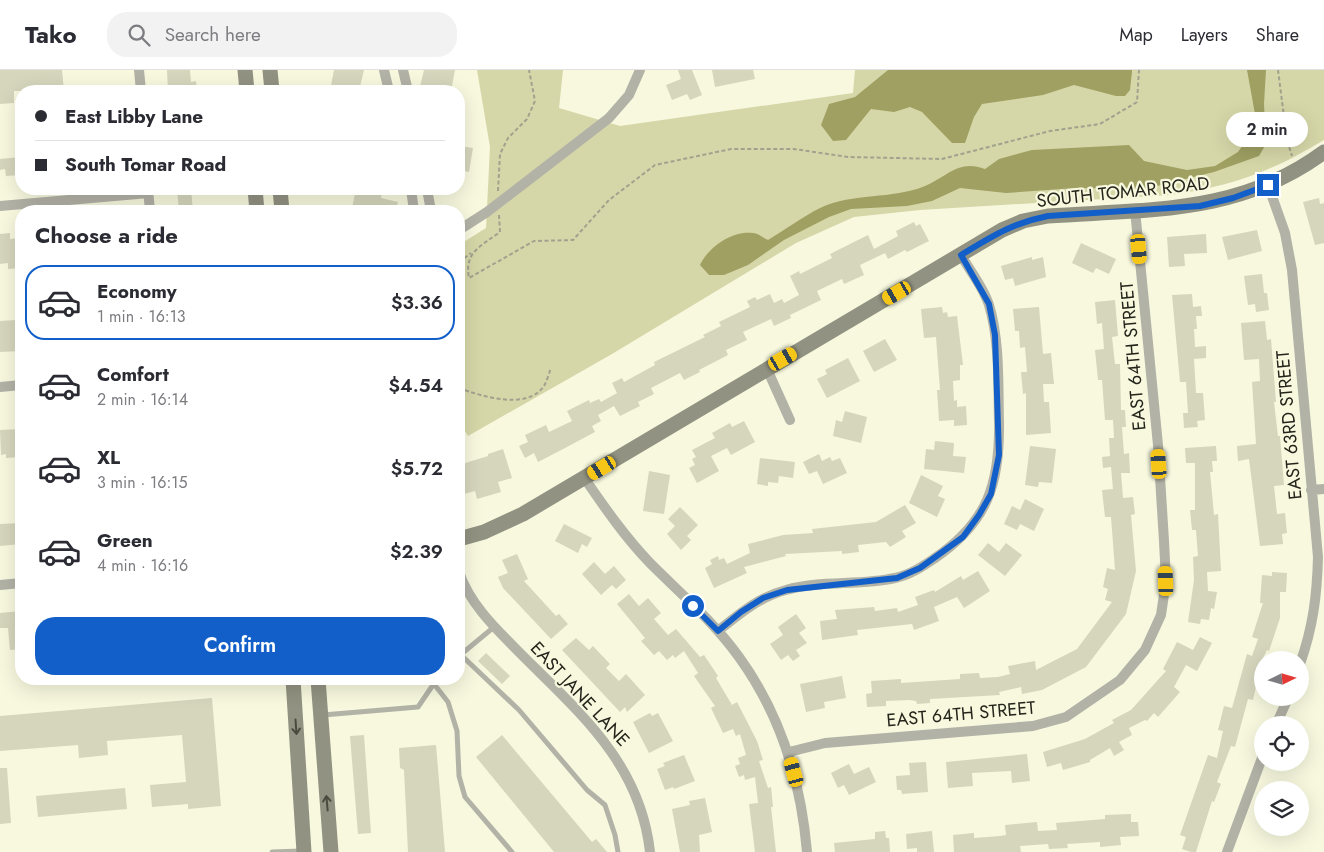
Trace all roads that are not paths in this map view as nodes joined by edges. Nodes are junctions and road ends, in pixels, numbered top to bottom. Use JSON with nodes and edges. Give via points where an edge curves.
{"nodes":[{"id":1,"x":139,"y":70,"type":"edge"},
{"id":2,"x":245,"y":70,"type":"edge"},
{"id":3,"x":270,"y":70,"type":"edge"},
{"id":4,"x":384,"y":70,"type":"edge"},
{"id":5,"x":403,"y":70,"type":"edge"},
{"id":6,"x":640,"y":70,"type":"edge"},
{"id":7,"x":140,"y":85,"type":"edge"},
{"id":8,"x":246,"y":85,"type":"edge"},
{"id":9,"x":271,"y":85,"type":"edge"},
{"id":10,"x":388,"y":85,"type":"edge"},
{"id":11,"x":407,"y":85,"type":"edge"},
{"id":12,"x":1324,"y":152,"type":"edge"},
{"id":13,"x":1268,"y":185,"type":"junction"},
{"id":14,"x":109,"y":195,"type":"edge"},
{"id":15,"x":0,"y":206,"type":"edge"},
{"id":16,"x":1135,"y":210,"type":"junction"},
{"id":17,"x":465,"y":226,"type":"edge"},
{"id":18,"x":961,"y":255,"type":"junction"},
{"id":19,"x":767,"y":369,"type":"junction"},
{"id":20,"x":15,"y":386,"type":"edge"},
{"id":21,"x":0,"y":387,"type":"edge"},
{"id":22,"x":790,"y":420,"type":"dead end"},
{"id":23,"x":585,"y":478,"type":"junction"},
{"id":24,"x":1324,"y":489,"type":"edge"},
{"id":25,"x":1311,"y":490,"type":"junction"},
{"id":26,"x":465,"y":538,"type":"edge"},
{"id":27,"x":465,"y":583,"type":"edge"},
{"id":28,"x":15,"y":584,"type":"edge"},
{"id":29,"x":0,"y":585,"type":"edge"},
{"id":30,"x":494,"y":627,"type":"junction"},
{"id":31,"x":718,"y":631,"type":"junction"},
{"id":32,"x":1304,"y":651,"type":"edge"},
{"id":33,"x":465,"y":652,"type":"edge"},
{"id":34,"x":465,"y":661,"type":"edge"},
{"id":35,"x":293,"y":685,"type":"edge"},
{"id":36,"x":318,"y":685,"type":"edge"},
{"id":37,"x":433,"y":685,"type":"edge"},
{"id":38,"x":435,"y":685,"type":"edge"},
{"id":39,"x":320,"y":715,"type":"junction"},
{"id":40,"x":789,"y":752,"type":"junction"},
{"id":41,"x":1257,"y":771,"type":"edge"},
{"id":42,"x":272,"y":852,"type":"edge"},
{"id":43,"x":304,"y":852,"type":"edge"},
{"id":44,"x":331,"y":852,"type":"edge"},
{"id":45,"x":512,"y":852,"type":"edge"},
{"id":46,"x":618,"y":852,"type":"edge"},
{"id":47,"x":650,"y":852,"type":"edge"},
{"id":48,"x":807,"y":852,"type":"edge"},
{"id":49,"x":1227,"y":852,"type":"edge"}],
"edges":[{"from":1,"to":7,"type":"street"},
{"from":2,"to":8,"type":"street"},
{"from":3,"to":9,"type":"street"},
{"from":4,"to":10,"type":"street"},
{"from":5,"to":11,"type":"street"},
{"from":6,"to":17,"type":"street","via":[[629,95],[609,118]]},
{"from":12,"to":13,"type":"street","name":"SOUTH TOMAR ROAD"},
{"from":13,"to":16,"type":"street","name":"SOUTH TOMAR ROAD","via":[[1200,206]]},
{"from":13,"to":25,"type":"street","name":"EAST 63RD STREET","via":[[1285,234],[1292,270]]},
{"from":14,"to":15,"type":"street"},
{"from":16,"to":18,"type":"street","name":"SOUTH TOMAR ROAD","via":[[1048,216],[1023,221]]},
{"from":16,"to":40,"type":"street","name":"EAST 64TH STREET","via":[[1158,445],[1166,581],[1161,614],[1145,650],[1120,680],[1066,717],[1033,726],[825,743]]},
{"from":18,"to":19,"type":"street","name":"SOUTH TOMAR ROAD"},
{"from":18,"to":31,"type":"street","via":[[989,304],[995,335],[999,455],[991,494],[979,515],[963,537],[920,568],[897,578],[787,590],[763,598]]},
{"from":19,"to":22,"type":"street"},
{"from":19,"to":23,"type":"street","name":"SOUTH TOMAR ROAD"},
{"from":20,"to":21,"type":"street"},
{"from":23,"to":26,"type":"street","name":"SOUTH TOMAR ROAD","via":[[523,514]]},
{"from":23,"to":31,"type":"street","via":[[619,528]]},
{"from":24,"to":25,"type":"street"},
{"from":25,"to":32,"type":"street","name":"EAST 63RD STREET","via":[[1318,557],[1317,598]]},
{"from":27,"to":30,"type":"street","name":"EAST JANE LANE","via":[[478,608]]},
{"from":28,"to":29,"type":"street"},
{"from":30,"to":33,"type":"lane"},
{"from":30,"to":47,"type":"street","name":"EAST JANE LANE","via":[[580,713],[620,761],[643,814]]},
{"from":31,"to":40,"type":"street","via":[[761,691]]},
{"from":34,"to":46,"type":"lane","via":[[519,710],[587,790],[605,805]]},
{"from":35,"to":43,"type":"street","one_way":true},
{"from":36,"to":39,"type":"street"},
{"from":37,"to":39,"type":"lane","via":[[418,707]]},
{"from":38,"to":45,"type":"lane","via":[[448,702],[457,731],[459,776],[464,797]]},
{"from":44,"to":39,"type":"street","one_way":true},
{"from":40,"to":48,"type":"street","via":[[799,791]]},
{"from":41,"to":49,"type":"street"},
{"from":42,"to":43,"type":"lane"}]}
